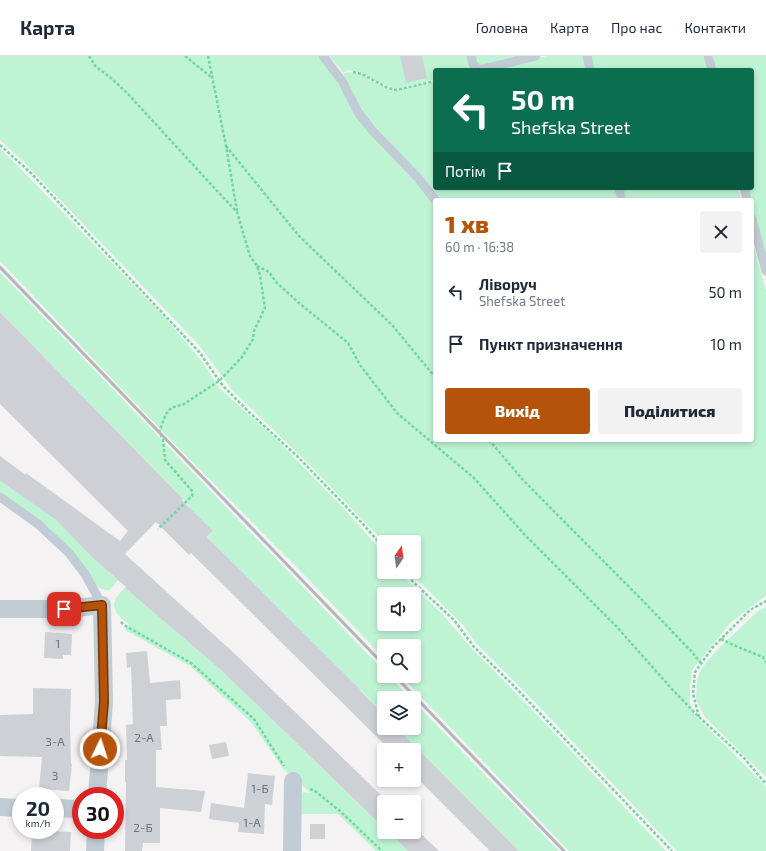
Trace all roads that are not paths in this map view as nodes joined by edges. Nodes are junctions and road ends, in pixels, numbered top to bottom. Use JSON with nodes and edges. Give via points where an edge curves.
{"nodes":[{"id":1,"x":323,"y":56,"type":"edge"},
{"id":2,"x":470,"y":56,"type":"edge"},
{"id":3,"x":536,"y":56,"type":"edge"},
{"id":4,"x":587,"y":56,"type":"edge"},
{"id":5,"x":708,"y":56,"type":"edge"},
{"id":6,"x":476,"y":68,"type":"edge"},
{"id":7,"x":488,"y":68,"type":"edge"},
{"id":8,"x":590,"y":68,"type":"edge"},
{"id":9,"x":711,"y":68,"type":"edge"},
{"id":10,"x":433,"y":198,"type":"edge"},
{"id":11,"x":754,"y":226,"type":"edge"},
{"id":12,"x":766,"y":271,"type":"edge"},
{"id":13,"x":0,"y":497,"type":"edge"},
{"id":14,"x":102,"y":605,"type":"junction"},
{"id":15,"x":0,"y":609,"type":"edge"},
{"id":16,"x":293,"y":781,"type":"road end"},
{"id":17,"x":98,"y":787,"type":"edge"},
{"id":18,"x":0,"y":807,"type":"edge"},
{"id":19,"x":12,"y":808,"type":"edge"},
{"id":20,"x":96,"y":839,"type":"edge"},
{"id":21,"x":95,"y":851,"type":"edge"},
{"id":22,"x":292,"y":851,"type":"edge"}],
"edges":[{"from":1,"to":10,"type":"lane","via":[[372,130],[419,179]]},
{"from":2,"to":6,"type":"lane"},
{"from":3,"to":7,"type":"lane"},
{"from":4,"to":8,"type":"lane"},
{"from":5,"to":9,"type":"lane"},
{"from":11,"to":12,"type":"lane"},
{"from":13,"to":14,"type":"lane","via":[[38,524],[69,553],[85,574]]},
{"from":14,"to":15,"type":"street","via":[[64,609]]},
{"from":14,"to":17,"type":"street","via":[[104,702]]},
{"from":16,"to":22,"type":"street"},
{"from":18,"to":19,"type":"street"},
{"from":20,"to":21,"type":"street"}]}
